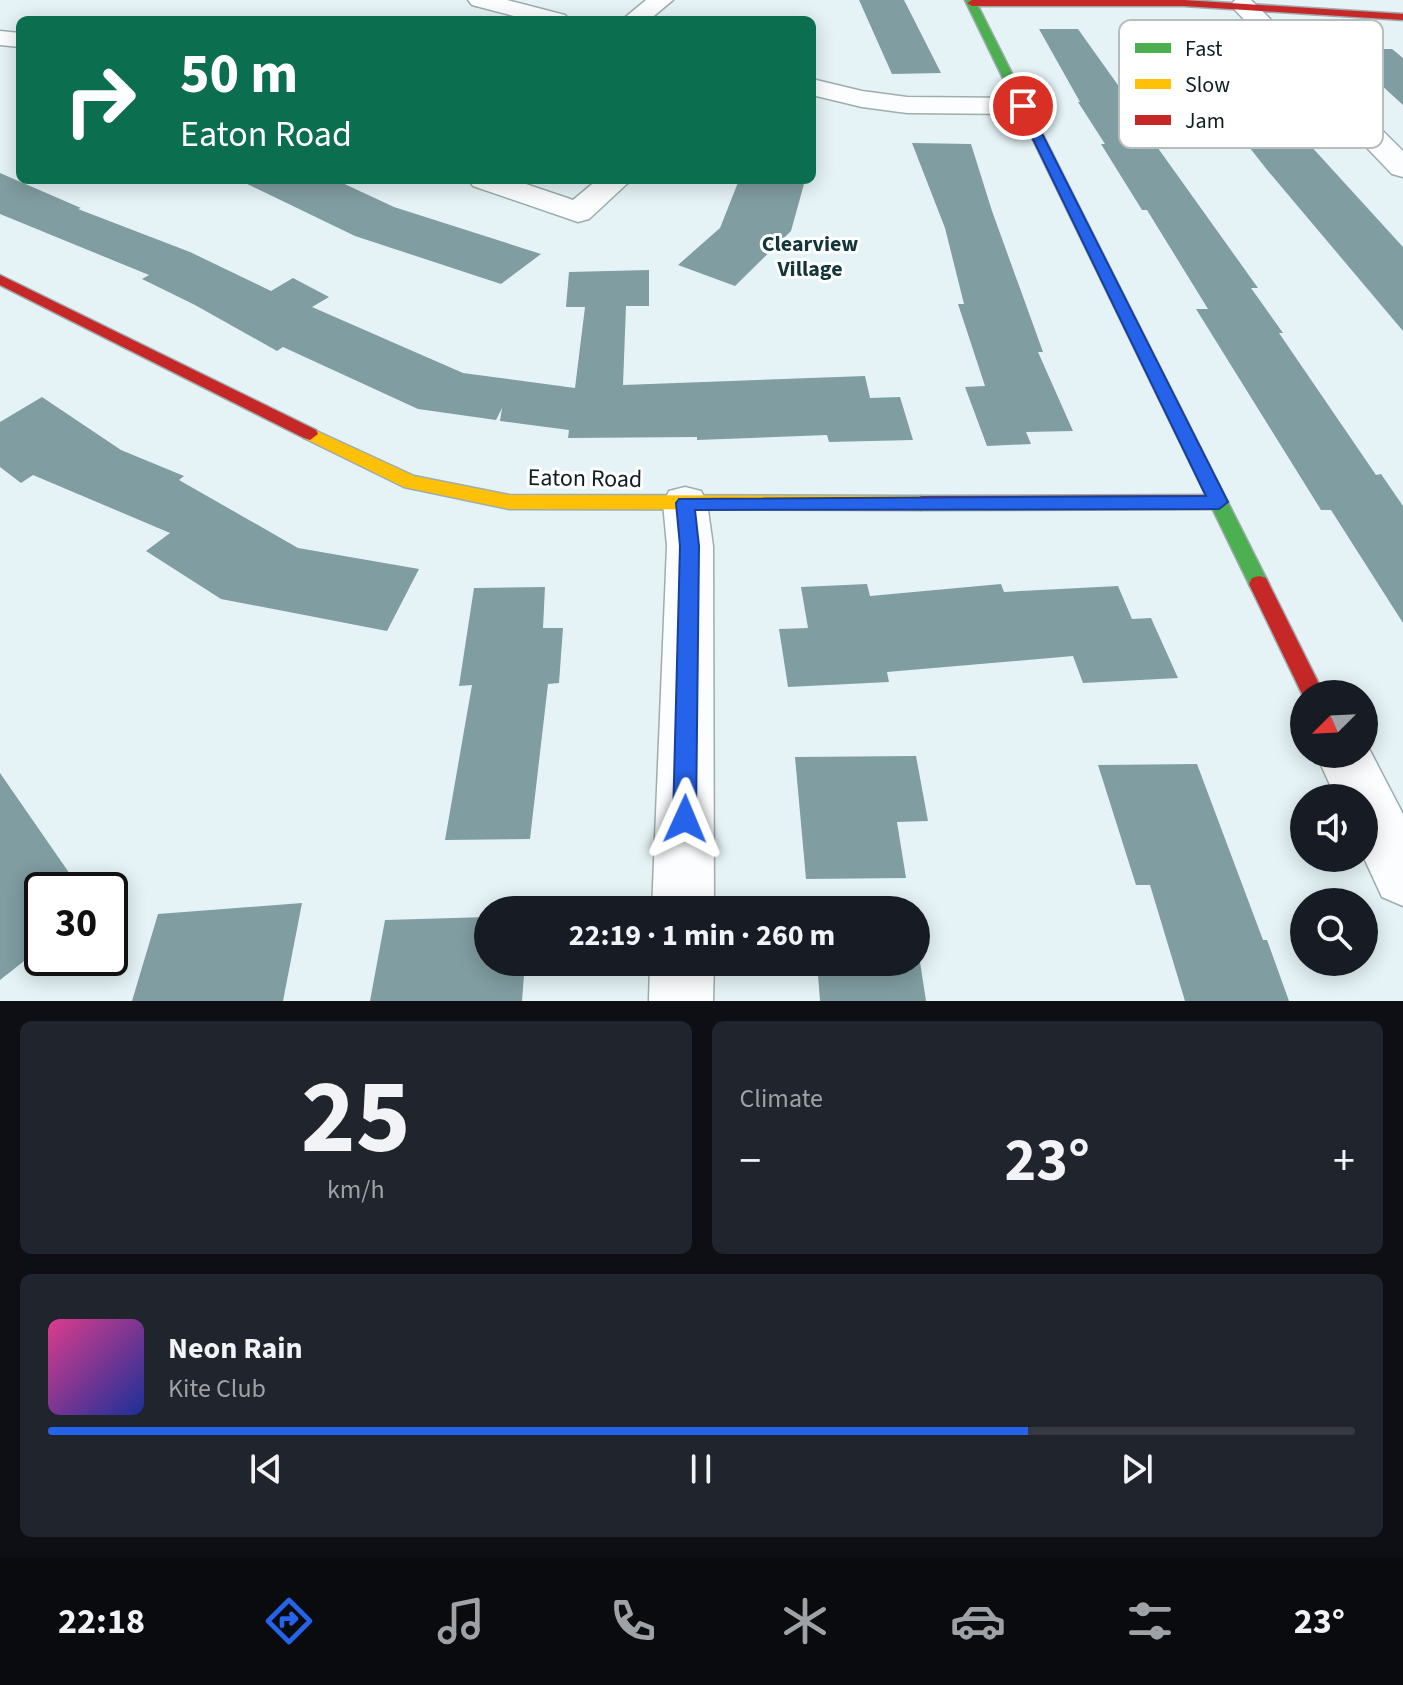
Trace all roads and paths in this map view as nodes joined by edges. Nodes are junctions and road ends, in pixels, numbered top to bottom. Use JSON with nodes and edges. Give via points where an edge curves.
{"nodes":[{"id":1,"x":480,"y":0,"type":"edge"},
{"id":2,"x":661,"y":0,"type":"edge"},
{"id":3,"x":971,"y":1,"type":"edge"},
{"id":4,"x":1243,"y":5,"type":"junction"},
{"id":5,"x":542,"y":16,"type":"edge"},
{"id":6,"x":639,"y":16,"type":"edge"},
{"id":7,"x":1403,"y":17,"type":"edge"},
{"id":8,"x":1258,"y":20,"type":"edge"},
{"id":9,"x":816,"y":88,"type":"edge"},
{"id":10,"x":1023,"y":106,"type":"junction"},
{"id":11,"x":1383,"y":148,"type":"edge"},
{"id":12,"x":1403,"y":168,"type":"edge"},
{"id":13,"x":496,"y":184,"type":"edge"},
{"id":14,"x":611,"y":184,"type":"edge"},
{"id":15,"x":0,"y":279,"type":"edge"},
{"id":16,"x":1219,"y":502,"type":"junction"},
{"id":17,"x":685,"y":503,"type":"junction"},
{"id":18,"x":1306,"y":680,"type":"edge"},
{"id":19,"x":1350,"y":768,"type":"edge"},
{"id":20,"x":1403,"y":876,"type":"edge"},
{"id":21,"x":683,"y":896,"type":"edge"},
{"id":22,"x":682,"y":976,"type":"edge"},
{"id":23,"x":681,"y":1001,"type":"edge"}],
"edges":[{"from":1,"to":5,"type":"street"},
{"from":2,"to":6,"type":"street"},
{"from":3,"to":4,"type":"street"},
{"from":3,"to":10,"type":"street"},
{"from":4,"to":7,"type":"street"},
{"from":4,"to":8,"type":"street"},
{"from":9,"to":10,"type":"street","via":[[907,105]]},
{"from":10,"to":16,"type":"street"},
{"from":11,"to":12,"type":"street"},
{"from":13,"to":14,"type":"street","via":[[578,212]]},
{"from":15,"to":17,"type":"street","name":"Eaton Road","via":[[410,482],[509,502]]},
{"from":16,"to":17,"type":"street","name":"Eaton Road"},
{"from":16,"to":18,"type":"street"},
{"from":17,"to":21,"type":"street","via":[[690,546]]},
{"from":19,"to":20,"type":"street"},
{"from":22,"to":23,"type":"street"}]}
